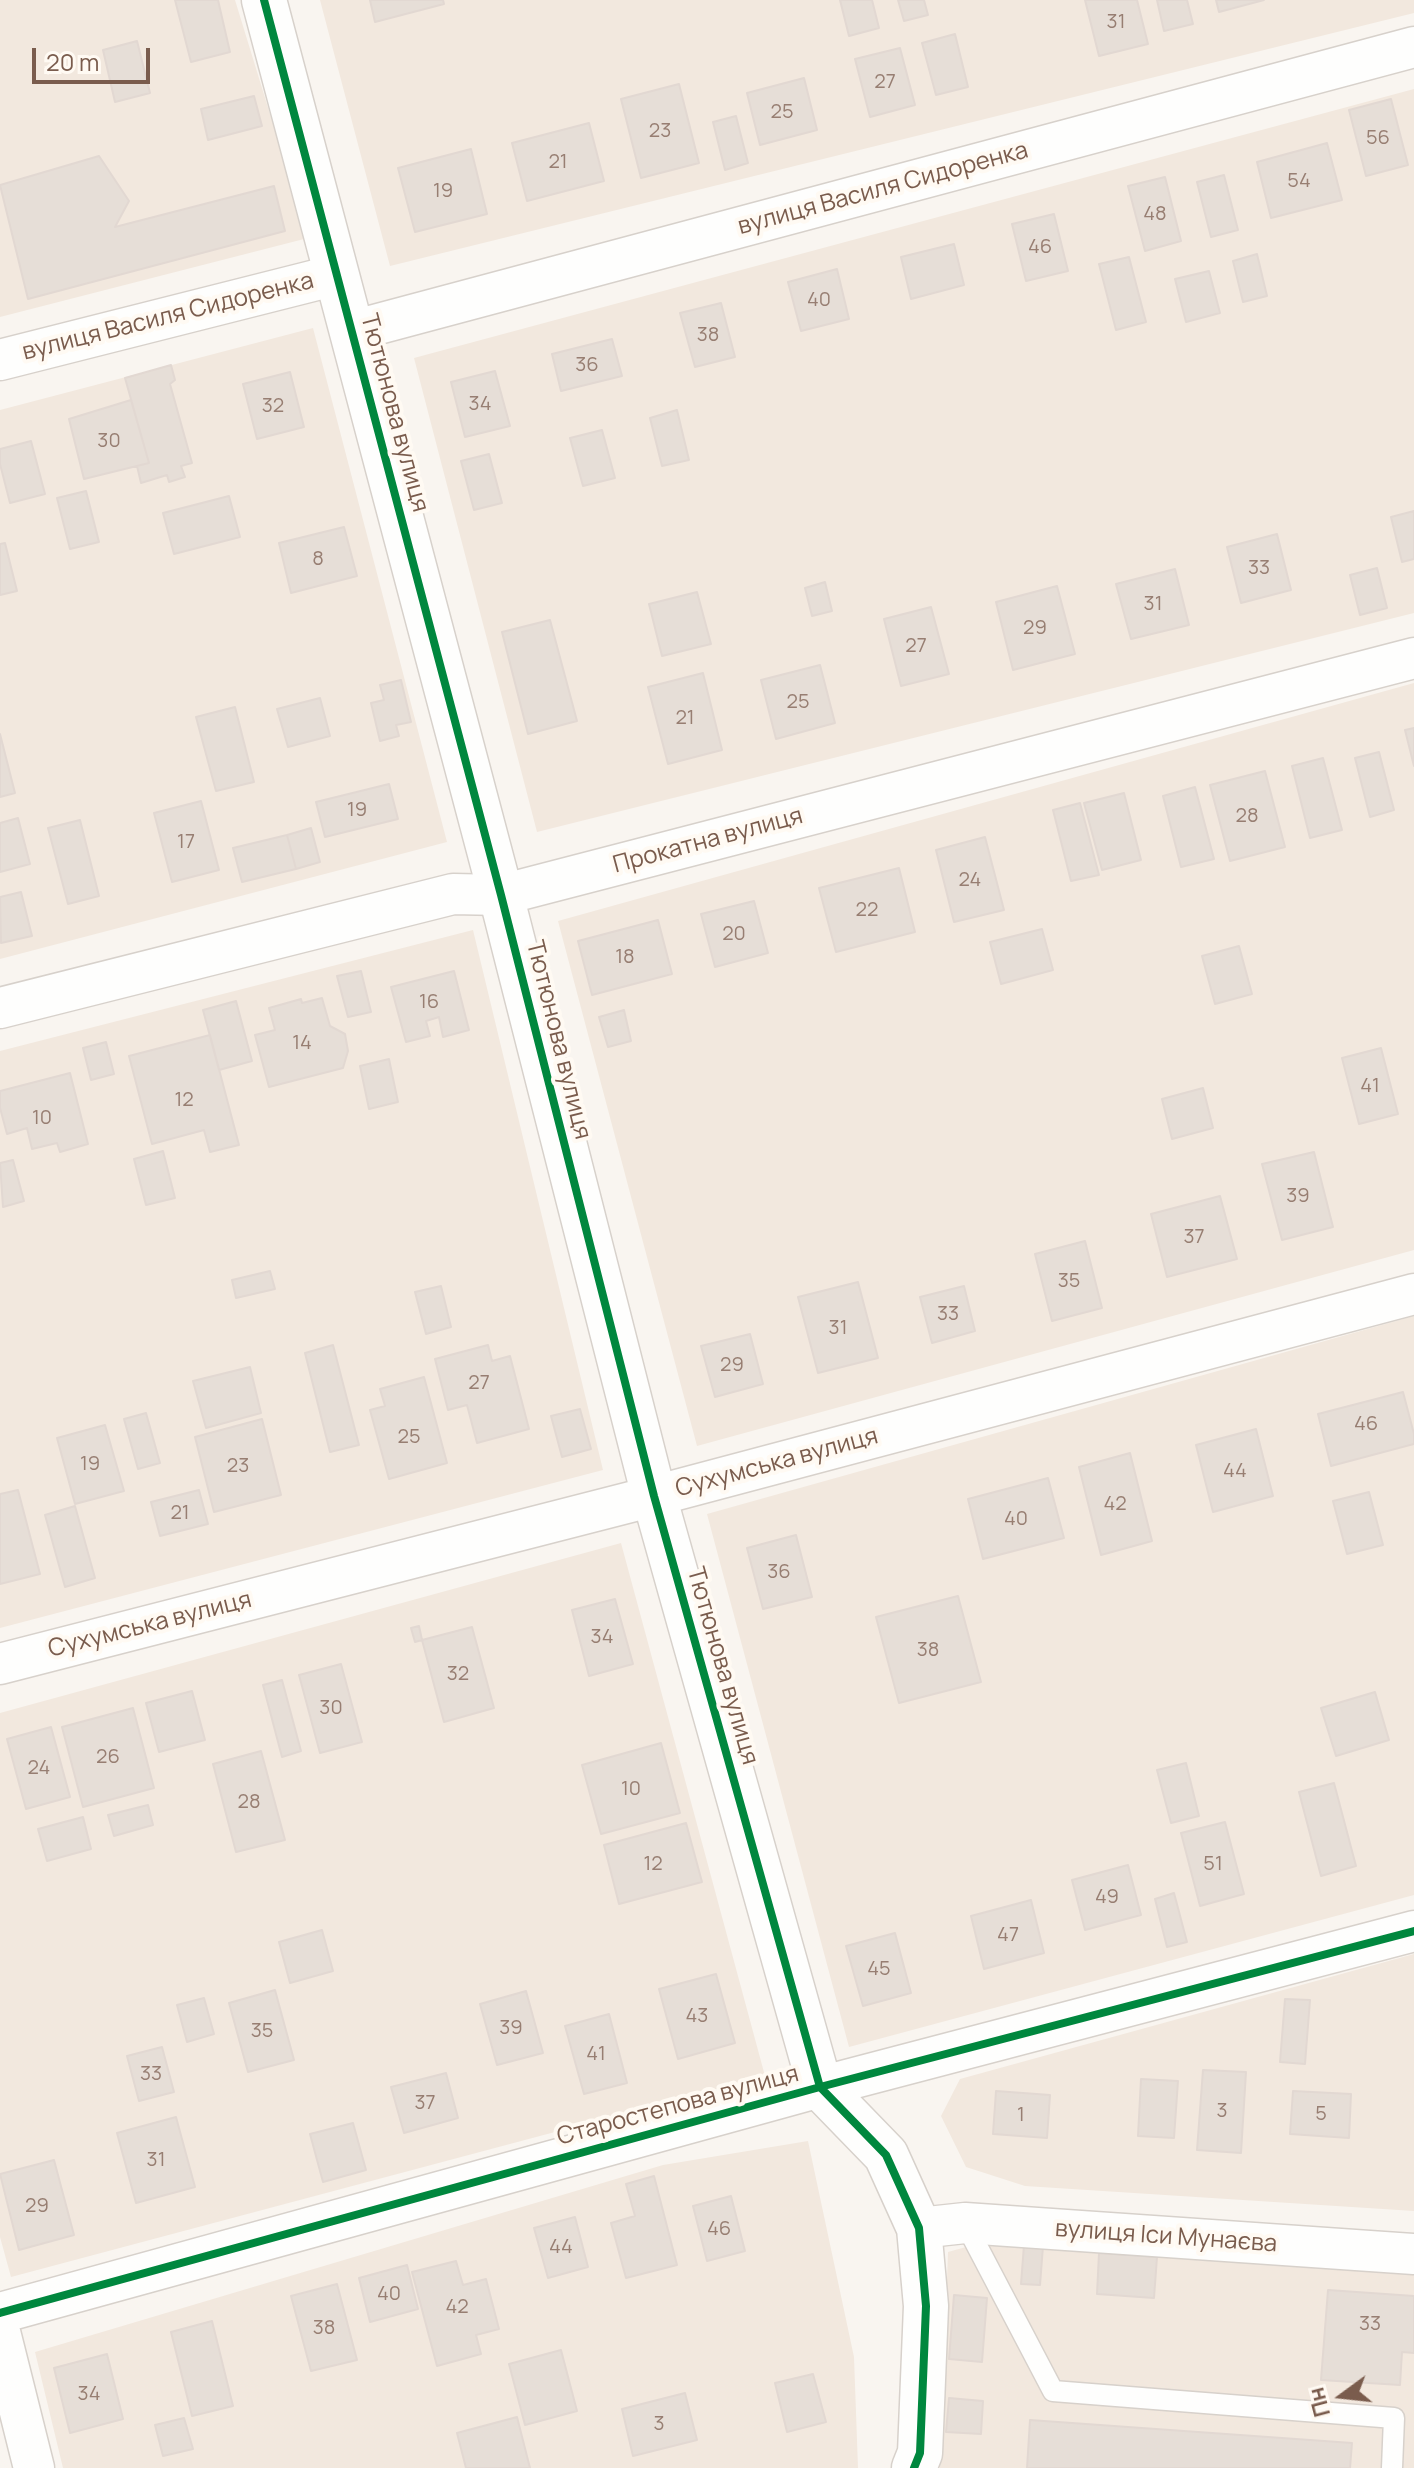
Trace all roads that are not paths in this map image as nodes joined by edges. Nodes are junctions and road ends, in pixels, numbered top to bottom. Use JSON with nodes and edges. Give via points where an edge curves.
{"nodes":[{"id":1,"x":264,"y":0,"type":"edge"},
{"id":2,"x":1414,"y":47,"type":"edge"},
{"id":3,"x":336,"y":275,"type":"junction"},
{"id":4,"x":352,"y":331,"type":"junction"},
{"id":5,"x":0,"y":360,"type":"edge"},
{"id":6,"x":1414,"y":658,"type":"edge"},
{"id":7,"x":501,"y":895,"type":"junction"},
{"id":8,"x":0,"y":1008,"type":"edge"},
{"id":9,"x":1414,"y":1294,"type":"edge"},
{"id":10,"x":654,"y":1496,"type":"junction"},
{"id":11,"x":0,"y":1664,"type":"edge"},
{"id":12,"x":1414,"y":1931,"type":"edge"},
{"id":13,"x":820,"y":2087,"type":"junction"},
{"id":14,"x":965,"y":2223,"type":"junction"},
{"id":15,"x":919,"y":2228,"type":"junction"},
{"id":16,"x":1414,"y":2254,"type":"edge"},
{"id":17,"x":0,"y":2313,"type":"edge"},
{"id":18,"x":0,"y":2332,"type":"edge"},
{"id":19,"x":34,"y":2468,"type":"edge"},
{"id":20,"x":914,"y":2468,"type":"edge"},
{"id":21,"x":1392,"y":2468,"type":"edge"}],
"edges":[{"from":1,"to":3,"type":"street","name":"Тютюнова вулиця"},
{"from":2,"to":4,"type":"street","name":"вулиця Василя Сидоренка"},
{"from":3,"to":4,"type":"street","name":"Тютюнова вулиця"},
{"from":3,"to":5,"type":"street","name":"вулиця Василя Сидоренка"},
{"from":4,"to":7,"type":"street","name":"Тютюнова вулиця"},
{"from":6,"to":7,"type":"street","name":"Прокатна вулиця"},
{"from":7,"to":8,"type":"street","name":"Прокатна вулиця","via":[[453,894]]},
{"from":7,"to":10,"type":"street","name":"Тютюнова вулиця"},
{"from":9,"to":10,"type":"street","name":"Сухумська вулиця"},
{"from":10,"to":11,"type":"street","name":"Сухумська вулиця"},
{"from":10,"to":13,"type":"street","name":"Тютюнова вулиця"},
{"from":12,"to":13,"type":"street","name":"Старостепова вулиця"},
{"from":13,"to":15,"type":"street","via":[[886,2155]]},
{"from":13,"to":17,"type":"street","name":"Старостепова вулиця"},
{"from":14,"to":15,"type":"street","name":"вулиця Іси Мунаєва"},
{"from":14,"to":16,"type":"street","name":"вулиця Іси Мунаєва"},
{"from":14,"to":21,"type":"lane","via":[[1053,2391],[1394,2418]]},
{"from":15,"to":20,"type":"street","via":[[926,2306],[920,2453]]},
{"from":18,"to":19,"type":"street"}]}
